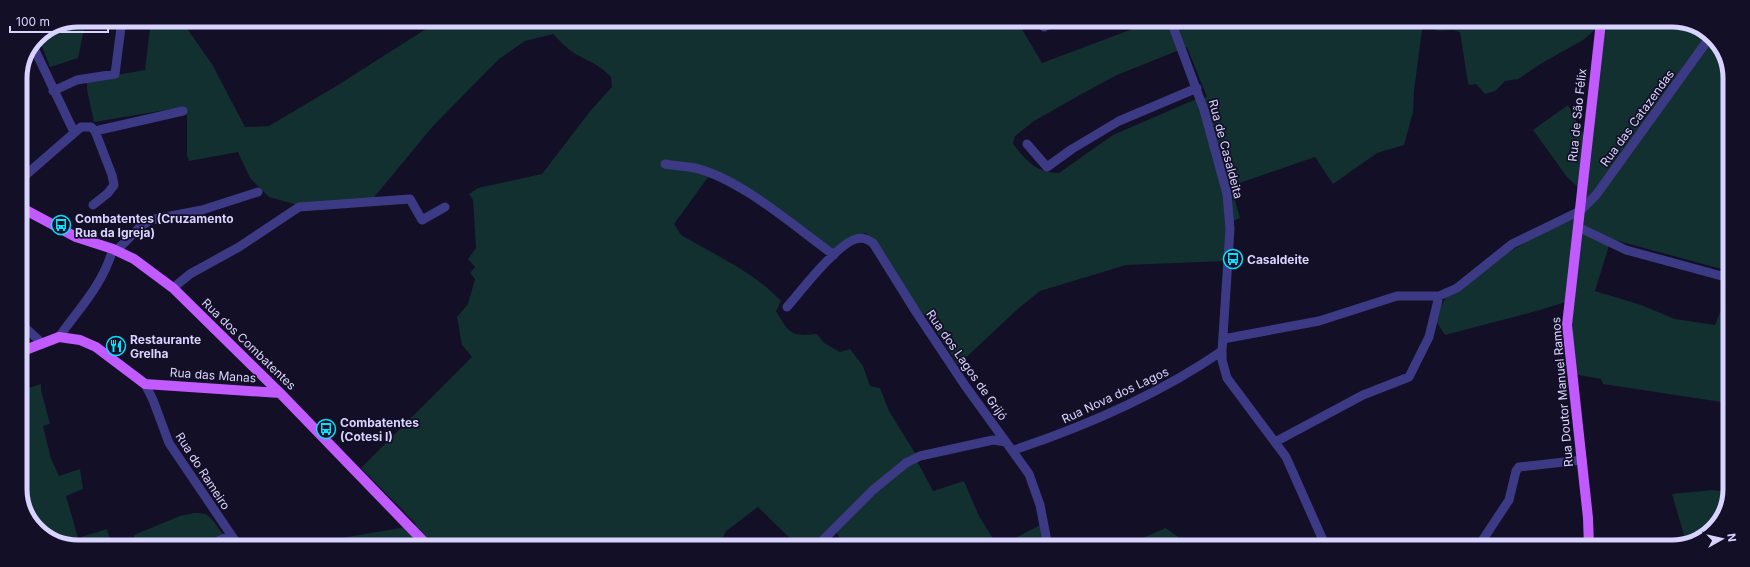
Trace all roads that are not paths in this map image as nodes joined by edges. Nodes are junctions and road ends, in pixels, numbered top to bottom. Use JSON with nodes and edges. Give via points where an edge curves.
{"nodes":[{"id":1,"x":121,"y":27,"type":"edge"},
{"id":2,"x":1173,"y":27,"type":"edge"},
{"id":3,"x":1600,"y":27,"type":"edge"},
{"id":4,"x":1707,"y":41,"type":"edge"},
{"id":5,"x":35,"y":51,"type":"edge"},
{"id":6,"x":1197,"y":88,"type":"junction"},
{"id":7,"x":54,"y":91,"type":"junction"},
{"id":8,"x":183,"y":110,"type":"dead end"},
{"id":9,"x":95,"y":131,"type":"junction"},
{"id":10,"x":74,"y":132,"type":"junction"},
{"id":11,"x":1027,"y":144,"type":"dead end"},
{"id":12,"x":665,"y":164,"type":"dead end"},
{"id":13,"x":27,"y":174,"type":"edge"},
{"id":14,"x":258,"y":192,"type":"dead end"},
{"id":15,"x":93,"y":205,"type":"dead end"},
{"id":16,"x":445,"y":207,"type":"dead end"},
{"id":17,"x":27,"y":211,"type":"edge"},
{"id":18,"x":1580,"y":211,"type":"junction"},
{"id":19,"x":1578,"y":227,"type":"junction"},
{"id":20,"x":115,"y":250,"type":"junction"},
{"id":21,"x":834,"y":255,"type":"junction"},
{"id":22,"x":1723,"y":276,"type":"edge"},
{"id":23,"x":173,"y":288,"type":"junction"},
{"id":24,"x":1439,"y":296,"type":"junction"},
{"id":25,"x":787,"y":307,"type":"dead end"},
{"id":26,"x":27,"y":329,"type":"edge"},
{"id":27,"x":59,"y":337,"type":"junction"},
{"id":28,"x":1223,"y":339,"type":"junction"},
{"id":29,"x":43,"y":344,"type":"junction"},
{"id":30,"x":27,"y":350,"type":"edge"},
{"id":31,"x":1222,"y":351,"type":"junction"},
{"id":32,"x":145,"y":384,"type":"junction"},
{"id":33,"x":280,"y":393,"type":"junction"},
{"id":34,"x":1006,"y":442,"type":"junction"},
{"id":35,"x":1275,"y":442,"type":"junction"},
{"id":36,"x":1014,"y":450,"type":"junction"},
{"id":37,"x":1582,"y":460,"type":"junction"},
{"id":38,"x":231,"y":535,"type":"junction"},
{"id":39,"x":220,"y":540,"type":"edge"},
{"id":40,"x":234,"y":540,"type":"edge"},
{"id":41,"x":421,"y":540,"type":"edge"},
{"id":42,"x":823,"y":540,"type":"edge"},
{"id":43,"x":1047,"y":540,"type":"edge"},
{"id":44,"x":1323,"y":540,"type":"edge"},
{"id":45,"x":1483,"y":540,"type":"edge"},
{"id":46,"x":1589,"y":540,"type":"edge"}],
"edges":[{"from":1,"to":7,"type":"street","via":[[115,74],[77,80]]},
{"from":2,"to":6,"type":"street","name":"Rua de Casaldeita"},
{"from":3,"to":18,"type":"main road","name":"Rua de São Félix"},
{"from":4,"to":18,"type":"street","name":"Rua das Catazendas","via":[[1596,195]]},
{"from":5,"to":7,"type":"street"},
{"from":6,"to":11,"type":"street","via":[[1119,121],[1047,167]]},
{"from":6,"to":28,"type":"street","name":"Rua de Casaldeita","via":[[1228,201],[1230,229]]},
{"from":7,"to":10,"type":"street"},
{"from":8,"to":9,"type":"street"},
{"from":9,"to":10,"type":"street","via":[[86,126]]},
{"from":9,"to":15,"type":"street","via":[[114,185]]},
{"from":10,"to":13,"type":"street"},
{"from":12,"to":21,"type":"street","via":[[696,168],[729,181]]},
{"from":14,"to":20,"type":"street","via":[[202,210],[150,220]]},
{"from":16,"to":23,"type":"street","via":[[422,220],[410,199],[299,207],[239,247],[190,274]]},
{"from":17,"to":20,"type":"main road","name":"Rua dos Combatentes","via":[[76,237]]},
{"from":18,"to":19,"type":"main road","name":"Rua Doutor Manuel Ramos"},
{"from":18,"to":24,"type":"street","name":"Rua das Catazendas","via":[[1512,244],[1457,288]]},
{"from":19,"to":22,"type":"street","via":[[1626,250]]},
{"from":19,"to":37,"type":"main road","name":"Rua Doutor Manuel Ramos","via":[[1567,324]]},
{"from":20,"to":23,"type":"main road","name":"Rua dos Combatentes","via":[[134,258]]},
{"from":20,"to":27,"type":"street","via":[[90,297]]},
{"from":21,"to":25,"type":"street","name":"Rua dos Lagos de Grijó"},
{"from":21,"to":34,"type":"street","name":"Rua dos Lagos de Grijó","via":[[855,239],[865,238],[873,243],[919,317]]},
{"from":23,"to":33,"type":"main road","name":"Rua dos Combatentes"},
{"from":24,"to":28,"type":"street","via":[[1397,296],[1319,321]]},
{"from":24,"to":35,"type":"street","via":[[1429,337],[1409,377],[1363,395]]},
{"from":26,"to":29,"type":"street"},
{"from":27,"to":29,"type":"main road"},
{"from":27,"to":32,"type":"main road","via":[[80,340],[96,346]]},
{"from":28,"to":31,"type":"street","name":"Rua de Casaldeita"},
{"from":29,"to":30,"type":"main road"},
{"from":31,"to":35,"type":"street","name":"Rua de Casaldeita","via":[[1224,370],[1231,385]]},
{"from":31,"to":36,"type":"street","name":"Rua Nova dos Lagos","via":[[1191,372],[1143,398]]},
{"from":32,"to":33,"type":"main road","name":"Rua das Manas"},
{"from":32,"to":38,"type":"street","name":"Rua do Rameiro","via":[[168,443]]},
{"from":33,"to":41,"type":"main road","name":"Rua dos Combatentes"},
{"from":34,"to":36,"type":"street","name":"Rua dos Lagos de Grijó"},
{"from":34,"to":42,"type":"street","via":[[993,440],[920,456],[906,463],[873,490]]},
{"from":35,"to":44,"type":"street","name":"Rua de Casaldeita","via":[[1292,470]]},
{"from":36,"to":43,"type":"street","name":"Rua dos Lagos de Grijó","via":[[1029,474],[1040,505]]},
{"from":37,"to":45,"type":"street","via":[[1519,467],[1509,500]]},
{"from":37,"to":46,"type":"main road","name":"Rua Doutor Manuel Ramos"},
{"from":38,"to":39,"type":"street"},
{"from":38,"to":40,"type":"street","name":"Rua do Rameiro"}]}
